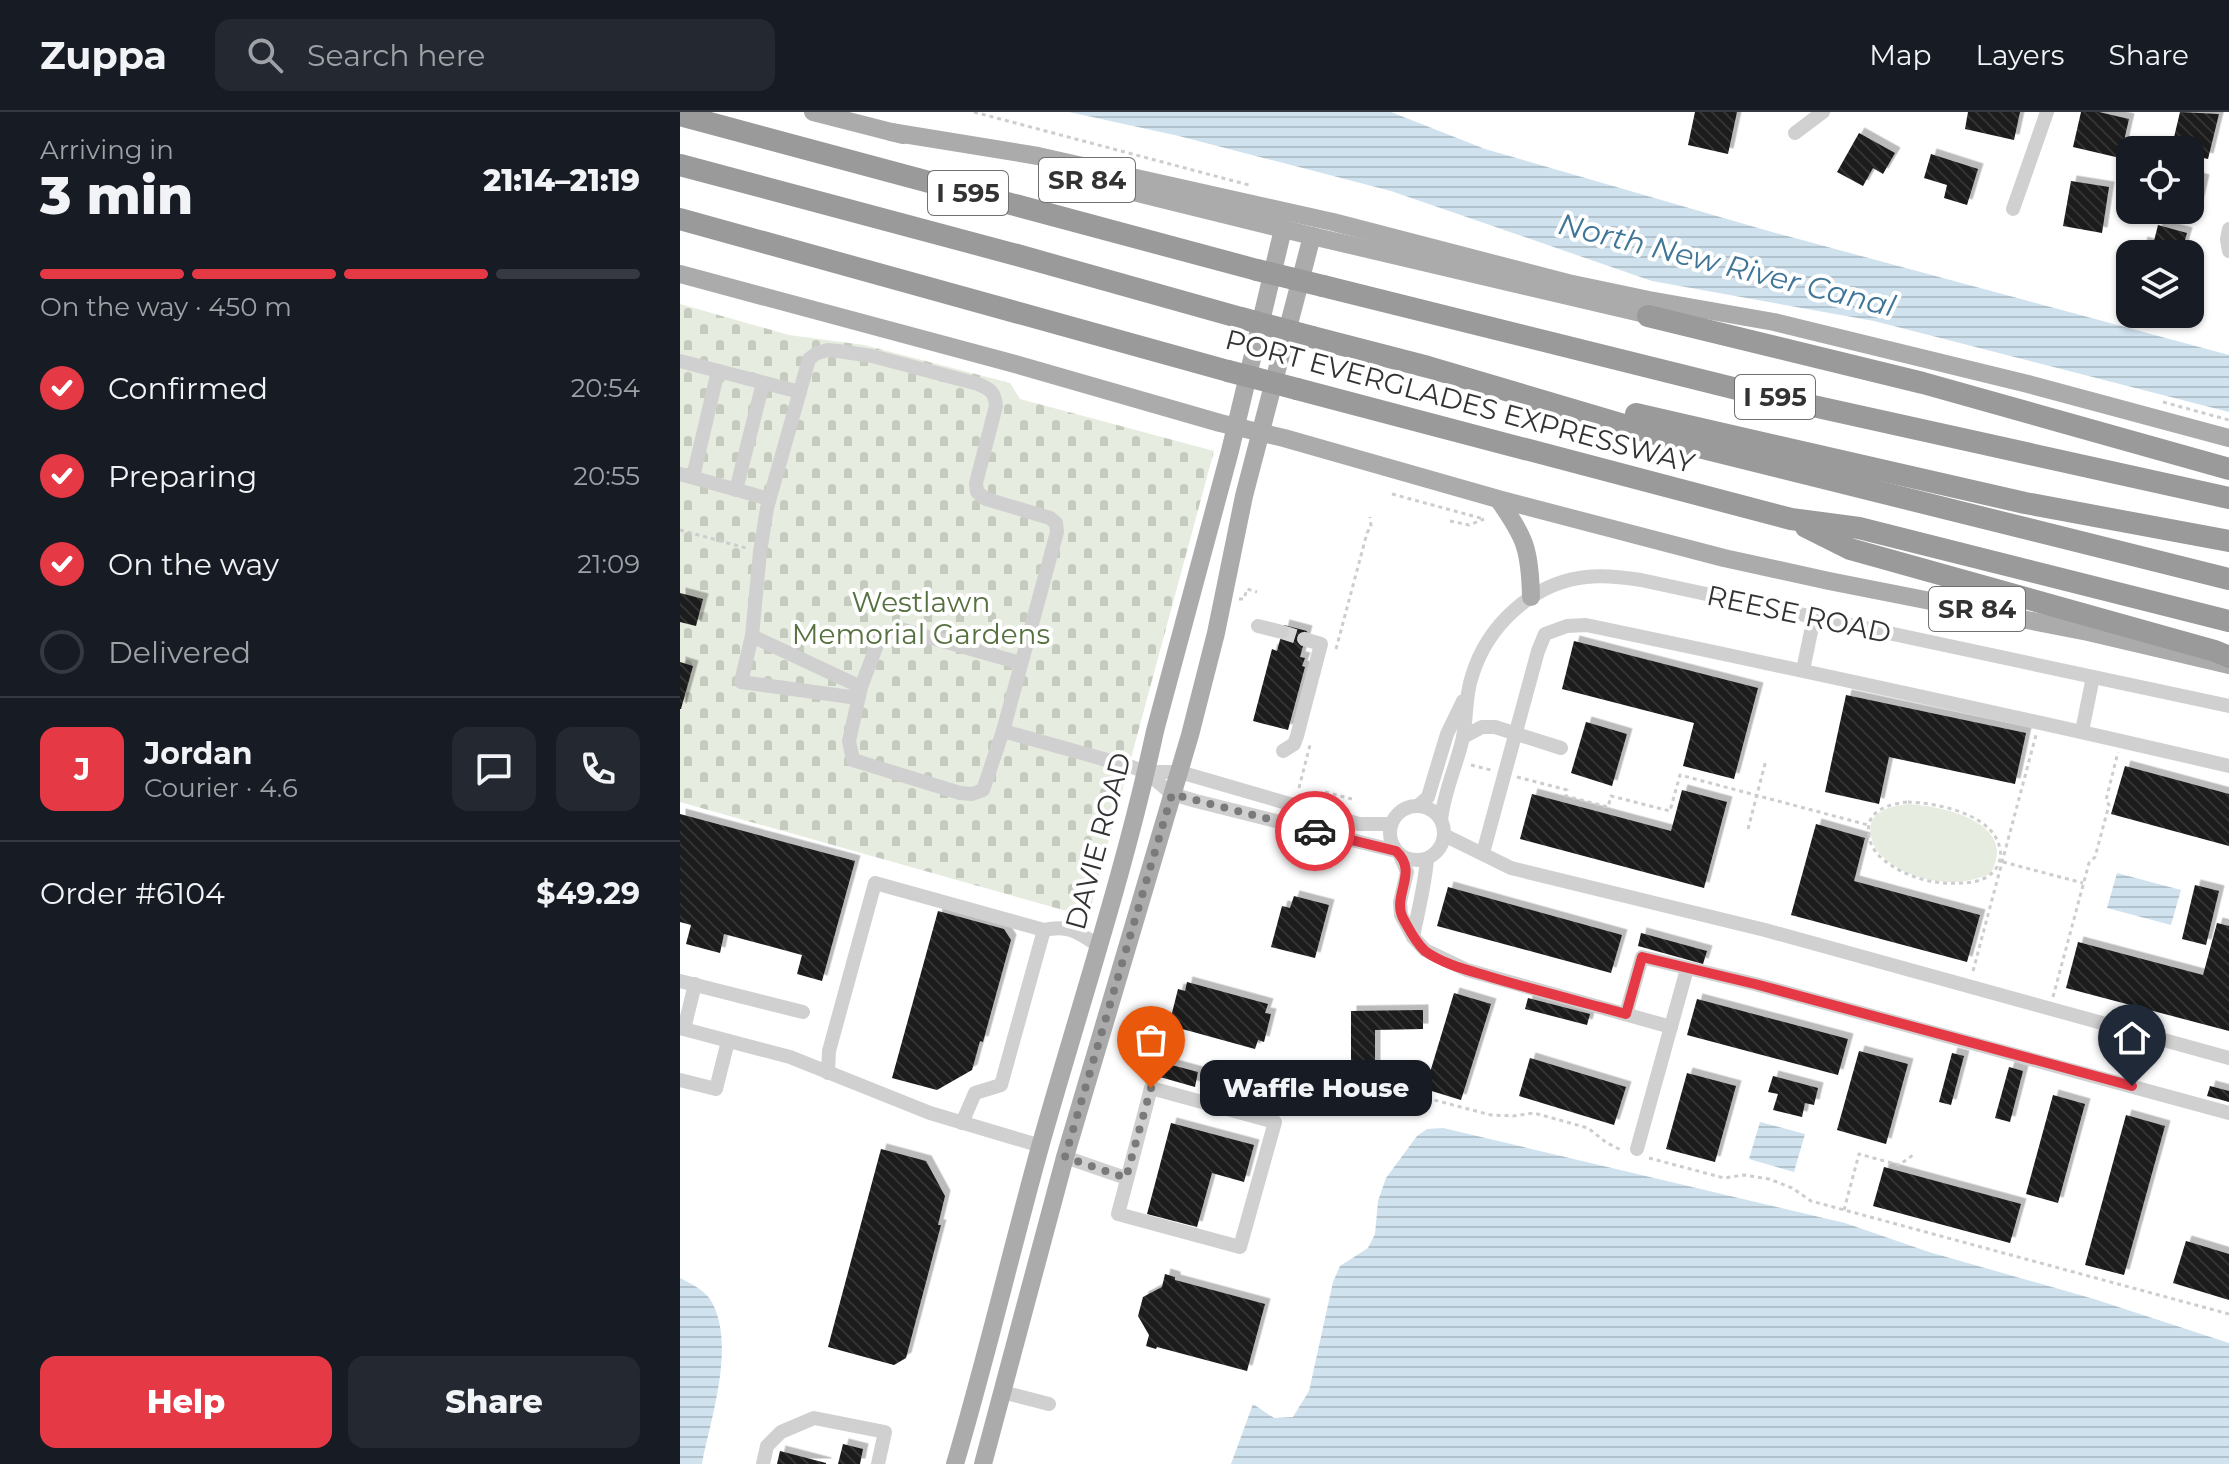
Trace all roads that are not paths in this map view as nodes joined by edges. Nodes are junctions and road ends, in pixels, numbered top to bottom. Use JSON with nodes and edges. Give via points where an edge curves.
{"nodes":[{"id":1,"x":813,"y":112,"type":"edge"},
{"id":2,"x":1823,"y":112,"type":"edge"},
{"id":3,"x":2047,"y":112,"type":"edge"},
{"id":4,"x":680,"y":115,"type":"edge"},
{"id":5,"x":853,"y":117,"type":"edge"},
{"id":6,"x":891,"y":132,"type":"junction"},
{"id":7,"x":1795,"y":133,"type":"dead end"},
{"id":8,"x":680,"y":165,"type":"edge"},
{"id":9,"x":2013,"y":209,"type":"dead end"},
{"id":10,"x":680,"y":219,"type":"edge"},
{"id":11,"x":1283,"y":229,"type":"junction"},
{"id":12,"x":2229,"y":229,"type":"edge"},
{"id":13,"x":1312,"y":236,"type":"junction"},
{"id":14,"x":2229,"y":251,"type":"edge"},
{"id":15,"x":680,"y":274,"type":"edge"},
{"id":16,"x":1648,"y":316,"type":"junction"},
{"id":17,"x":1878,"y":349,"type":"junction"},
{"id":18,"x":680,"y":361,"type":"edge"},
{"id":19,"x":1428,"y":367,"type":"junction"},
{"id":20,"x":718,"y":371,"type":"junction"},
{"id":21,"x":763,"y":383,"type":"junction"},
{"id":22,"x":800,"y":392,"type":"junction"},
{"id":23,"x":1235,"y":425,"type":"junction"},
{"id":24,"x":1261,"y":432,"type":"junction"},
{"id":25,"x":2229,"y":438,"type":"edge"},
{"id":26,"x":2229,"y":469,"type":"edge"},
{"id":27,"x":686,"y":476,"type":"edge"},
{"id":28,"x":736,"y":490,"type":"junction"},
{"id":29,"x":2229,"y":498,"type":"edge"},
{"id":30,"x":769,"y":499,"type":"junction"},
{"id":31,"x":1498,"y":499,"type":"junction"},
{"id":32,"x":1791,"y":519,"type":"junction"},
{"id":33,"x":2229,"y":541,"type":"edge"},
{"id":34,"x":2229,"y":579,"type":"edge"},
{"id":35,"x":1531,"y":597,"type":"junction"},
{"id":36,"x":1814,"y":617,"type":"junction"},
{"id":37,"x":2229,"y":621,"type":"edge"},
{"id":38,"x":1258,"y":626,"type":"dead end"},
{"id":39,"x":1282,"y":632,"type":"tunnel mouth"},
{"id":40,"x":752,"y":636,"type":"junction"},
{"id":41,"x":1304,"y":639,"type":"dead end"},
{"id":42,"x":2229,"y":657,"type":"edge"},
{"id":43,"x":1021,"y":663,"type":"junction"},
{"id":44,"x":2229,"y":665,"type":"edge"},
{"id":45,"x":1803,"y":670,"type":"junction"},
{"id":46,"x":2093,"y":677,"type":"junction"},
{"id":47,"x":1468,"y":690,"type":"junction"},
{"id":48,"x":860,"y":693,"type":"junction"},
{"id":49,"x":2229,"y":706,"type":"edge"},
{"id":50,"x":1003,"y":731,"type":"junction"},
{"id":51,"x":2082,"y":731,"type":"junction"},
{"id":52,"x":1517,"y":734,"type":"junction"},
{"id":53,"x":1463,"y":737,"type":"junction"},
{"id":54,"x":1561,"y":748,"type":"dead end"},
{"id":55,"x":1283,"y":751,"type":"dead end"},
{"id":56,"x":2229,"y":766,"type":"edge"},
{"id":57,"x":1146,"y":772,"type":"junction"},
{"id":58,"x":1179,"y":772,"type":"junction"},
{"id":59,"x":1172,"y":794,"type":"junction"},
{"id":60,"x":1418,"y":806,"type":"junction"},
{"id":61,"x":1391,"y":824,"type":"junction"},
{"id":62,"x":1442,"y":828,"type":"junction"},
{"id":63,"x":1398,"y":853,"type":"junction"},
{"id":64,"x":1483,"y":853,"type":"junction"},
{"id":65,"x":1427,"y":859,"type":"junction"},
{"id":66,"x":1044,"y":930,"type":"junction"},
{"id":67,"x":1413,"y":937,"type":"junction"},
{"id":68,"x":1099,"y":946,"type":"junction"},
{"id":69,"x":1687,"y":969,"type":"junction"},
{"id":70,"x":688,"y":982,"type":"edge"},
{"id":71,"x":803,"y":1012,"type":"dead end"},
{"id":72,"x":1626,"y":1014,"type":"junction"},
{"id":73,"x":1671,"y":1027,"type":"junction"},
{"id":74,"x":682,"y":1028,"type":"edge"},
{"id":75,"x":728,"y":1041,"type":"junction"},
{"id":76,"x":2229,"y":1058,"type":"edge"},
{"id":77,"x":828,"y":1073,"type":"junction"},
{"id":78,"x":680,"y":1080,"type":"edge"},
{"id":79,"x":2229,"y":1113,"type":"edge"},
{"id":80,"x":962,"y":1123,"type":"junction"},
{"id":81,"x":1041,"y":1146,"type":"junction"},
{"id":82,"x":1636,"y":1153,"type":"road end"},
{"id":83,"x":1065,"y":1157,"type":"junction"},
{"id":84,"x":1126,"y":1178,"type":"junction"},
{"id":85,"x":1002,"y":1392,"type":"junction"},
{"id":86,"x":1049,"y":1404,"type":"dead end"},
{"id":87,"x":763,"y":1464,"type":"edge"},
{"id":88,"x":878,"y":1464,"type":"edge"},
{"id":89,"x":955,"y":1464,"type":"edge"},
{"id":90,"x":983,"y":1464,"type":"edge"}],
"edges":[{"from":1,"to":5,"type":"main road","number":"SR 84"},
{"from":2,"to":7,"type":"street"},
{"from":3,"to":9,"type":"street"},
{"from":4,"to":29,"type":"highway","number":"I 595","bridge":true,"via":[[1257,270],[1760,394]]},
{"from":5,"to":6,"type":"main road","number":"SR 84"},
{"from":6,"to":11,"type":"main road","number":"SR 84"},
{"from":6,"to":17,"type":"main road","via":[[1038,156],[1333,222],[1568,283],[1774,322]]},
{"from":8,"to":19,"type":"highway","bridge":true},
{"from":10,"to":32,"type":"highway","name":"PORT EVERGLADES EXPRESSWAY","bridge":true},
{"from":11,"to":13,"type":"main road","number":"SR 84"},
{"from":11,"to":23,"type":"main road","name":"DAVIE ROAD"},
{"from":12,"to":14,"type":"street"},
{"from":13,"to":16,"type":"main road","number":"SR 84"},
{"from":13,"to":24,"type":"main road","name":"DAVIE ROAD"},
{"from":15,"to":23,"type":"main road","number":"SR 84"},
{"from":16,"to":17,"type":"main road","number":"SR 84"},
{"from":16,"to":26,"type":"highway","via":[[1923,383]]},
{"from":17,"to":25,"type":"main road","number":"SR 84"},
{"from":18,"to":20,"type":"street"},
{"from":19,"to":33,"type":"highway","via":[[2025,503]]},
{"from":19,"to":34,"type":"highway","via":[[1695,446]]},
{"from":20,"to":21,"type":"street"},
{"from":20,"to":27,"type":"street"},
{"from":21,"to":22,"type":"street"},
{"from":21,"to":28,"type":"street"},
{"from":22,"to":30,"type":"street"},
{"from":22,"to":43,"type":"street","via":[[809,359],[828,350],[872,356],[990,389],[996,406],[977,492],[1056,523]]},
{"from":23,"to":24,"type":"main road","number":"SR 84"},
{"from":23,"to":57,"type":"main road","name":"DAVIE ROAD"},
{"from":24,"to":31,"type":"main road","number":"SR 84"},
{"from":24,"to":58,"type":"main road","name":"DAVIE ROAD"},
{"from":27,"to":28,"type":"street"},
{"from":28,"to":30,"type":"street"},
{"from":30,"to":40,"type":"street"},
{"from":31,"to":35,"type":"main road","via":[[1526,546]]},
{"from":31,"to":44,"type":"main road","number":"SR 84","via":[[1724,558]]},
{"from":32,"to":37,"type":"highway","name":"PORT EVERGLADES EXPRESSWAY","via":[[1859,528]]},
{"from":32,"to":42,"type":"highway","via":[[1850,549]]},
{"from":35,"to":36,"type":"street","name":"REESE ROAD","via":[[1555,584],[1609,576]]},
{"from":35,"to":47,"type":"street","name":"REESE ROAD","via":[[1485,644]]},
{"from":36,"to":45,"type":"street"},
{"from":36,"to":46,"type":"street","name":"REESE ROAD"},
{"from":38,"to":39,"type":"street"},
{"from":40,"to":48,"type":"street"},
{"from":40,"to":48,"type":"street","via":[[741,682]]},
{"from":41,"to":55,"type":"street","via":[[1321,644],[1297,736]]},
{"from":43,"to":48,"type":"street","via":[[900,629],[880,637]]},
{"from":43,"to":50,"type":"street"},
{"from":45,"to":51,"type":"street"},
{"from":45,"to":52,"type":"street","via":[[1586,625],[1567,626],[1545,634]]},
{"from":46,"to":49,"type":"street","name":"REESE ROAD"},
{"from":46,"to":51,"type":"street"},
{"from":47,"to":53,"type":"street","name":"REESE ROAD"},
{"from":47,"to":60,"type":"street","name":"REESE ROAD","via":[[1447,734],[1428,797]]},
{"from":48,"to":50,"type":"street","via":[[849,741],[853,760],[960,793],[983,790]]},
{"from":50,"to":57,"type":"street"},
{"from":51,"to":56,"type":"street"},
{"from":52,"to":53,"type":"street","via":[[1482,727]]},
{"from":52,"to":54,"type":"street"},
{"from":52,"to":64,"type":"street"},
{"from":53,"to":62,"type":"street","name":"REESE ROAD","via":[[1443,803]]},
{"from":57,"to":58,"type":"street"},
{"from":57,"to":59,"type":"street"},
{"from":57,"to":68,"type":"main road","name":"DAVIE ROAD"},
{"from":58,"to":59,"type":"main road","name":"DAVIE ROAD"},
{"from":58,"to":61,"type":"street","via":[[1359,824]]},
{"from":59,"to":63,"type":"street"},
{"from":59,"to":83,"type":"main road","name":"DAVIE ROAD"},
{"from":60,"to":61,"type":"street","via":[[1401,811]]},
{"from":60,"to":62,"type":"street","via":[[1431,810]]},
{"from":61,"to":63,"type":"street","via":[[1390,838]]},
{"from":62,"to":64,"type":"street"},
{"from":62,"to":65,"type":"street","via":[[1439,849]]},
{"from":63,"to":65,"type":"street","via":[[1413,861]]},
{"from":63,"to":67,"type":"street","via":[[1407,872],[1401,915]]},
{"from":64,"to":76,"type":"street","via":[[1511,868],[1765,930]]},
{"from":65,"to":67,"type":"street"},
{"from":66,"to":68,"type":"street","via":[[1060,926]]},
{"from":66,"to":77,"type":"street","via":[[875,883],[829,1051]]},
{"from":66,"to":80,"type":"street","via":[[1001,1085],[975,1093]]},
{"from":67,"to":72,"type":"street","via":[[1425,950],[1467,970]]},
{"from":68,"to":81,"type":"main road","name":"DAVIE ROAD"},
{"from":69,"to":72,"type":"street","via":[[1642,957]]},
{"from":69,"to":73,"type":"street"},
{"from":69,"to":79,"type":"street"},
{"from":70,"to":71,"type":"street"},
{"from":70,"to":74,"type":"street"},
{"from":72,"to":73,"type":"street"},
{"from":73,"to":82,"type":"street"},
{"from":74,"to":75,"type":"street"},
{"from":75,"to":77,"type":"street"},
{"from":75,"to":78,"type":"street","via":[[716,1089]]},
{"from":77,"to":80,"type":"street"},
{"from":80,"to":81,"type":"street"},
{"from":81,"to":89,"type":"main road","name":"DAVIE ROAD"},
{"from":83,"to":84,"type":"street"},
{"from":83,"to":85,"type":"main road","name":"DAVIE ROAD"},
{"from":84,"to":84,"type":"street","via":[[1118,1214],[1240,1247],[1275,1122],[1151,1088]]},
{"from":85,"to":86,"type":"street"},
{"from":85,"to":90,"type":"main road","name":"DAVIE ROAD"},
{"from":87,"to":88,"type":"street","via":[[767,1446],[781,1432],[814,1418],[885,1432]]}]}
